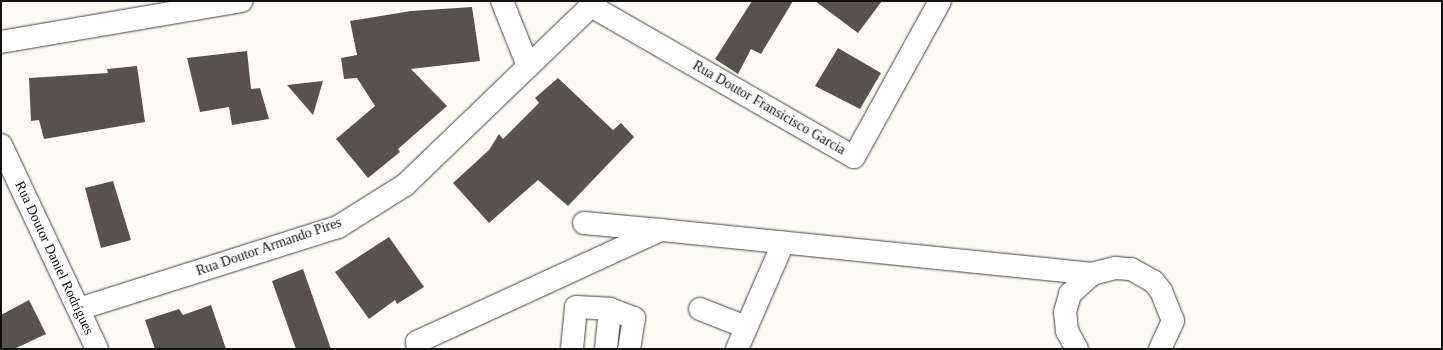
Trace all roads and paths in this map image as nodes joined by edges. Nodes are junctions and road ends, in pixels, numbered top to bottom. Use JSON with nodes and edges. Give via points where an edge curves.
{"nodes":[{"id":1,"x":242,"y":1,"type":"edge"},
{"id":2,"x":502,"y":1,"type":"edge"},
{"id":3,"x":940,"y":1,"type":"edge"},
{"id":4,"x":594,"y":3,"type":"edge"},
{"id":5,"x":1,"y":42,"type":"edge"},
{"id":6,"x":528,"y":66,"type":"junction"},
{"id":7,"x":1,"y":144,"type":"edge"},
{"id":8,"x":584,"y":223,"type":"dead end"},
{"id":9,"x":661,"y":230,"type":"junction"},
{"id":10,"x":783,"y":243,"type":"junction"},
{"id":11,"x":1092,"y":274,"type":"junction"},
{"id":12,"x":79,"y":309,"type":"junction"},
{"id":13,"x":610,"y":309,"type":"junction"},
{"id":14,"x":700,"y":309,"type":"dead end"},
{"id":15,"x":746,"y":327,"type":"junction"},
{"id":16,"x":97,"y":349,"type":"edge"},
{"id":17,"x":418,"y":349,"type":"edge"},
{"id":18,"x":572,"y":349,"type":"edge"},
{"id":19,"x":606,"y":349,"type":"edge"},
{"id":20,"x":629,"y":349,"type":"edge"},
{"id":21,"x":736,"y":349,"type":"edge"},
{"id":22,"x":1078,"y":349,"type":"edge"},
{"id":23,"x":1160,"y":349,"type":"edge"}],
"edges":[{"from":1,"to":5,"type":"street"},
{"from":2,"to":6,"type":"street"},
{"from":3,"to":4,"type":"street","name":"Rua Doutor Fransicisco Garcia","via":[[854,157]]},
{"from":4,"to":6,"type":"street","name":"Rua Doutor Armando Pires"},
{"from":6,"to":12,"type":"street","name":"Rua Doutor Armando Pires","via":[[406,185],[338,227]]},
{"from":7,"to":12,"type":"street","name":"Rua Doutor Daniel Rodrígues"},
{"from":8,"to":9,"type":"street"},
{"from":9,"to":10,"type":"street"},
{"from":9,"to":17,"type":"street","via":[[417,342]]},
{"from":10,"to":11,"type":"street"},
{"from":10,"to":15,"type":"street"},
{"from":11,"to":22,"type":"street","via":[[1070,294],[1065,312],[1067,330]]},
{"from":11,"to":23,"type":"street","via":[[1115,268],[1130,269],[1153,281],[1167,302],[1173,321]]},
{"from":12,"to":16,"type":"street","name":"Rua Doutor Daniel Rodrígues"},
{"from":13,"to":18,"type":"street","via":[[576,307]]},
{"from":13,"to":19,"type":"street"},
{"from":13,"to":20,"type":"street","via":[[634,318]]},
{"from":14,"to":15,"type":"street"},
{"from":15,"to":21,"type":"street"}]}
